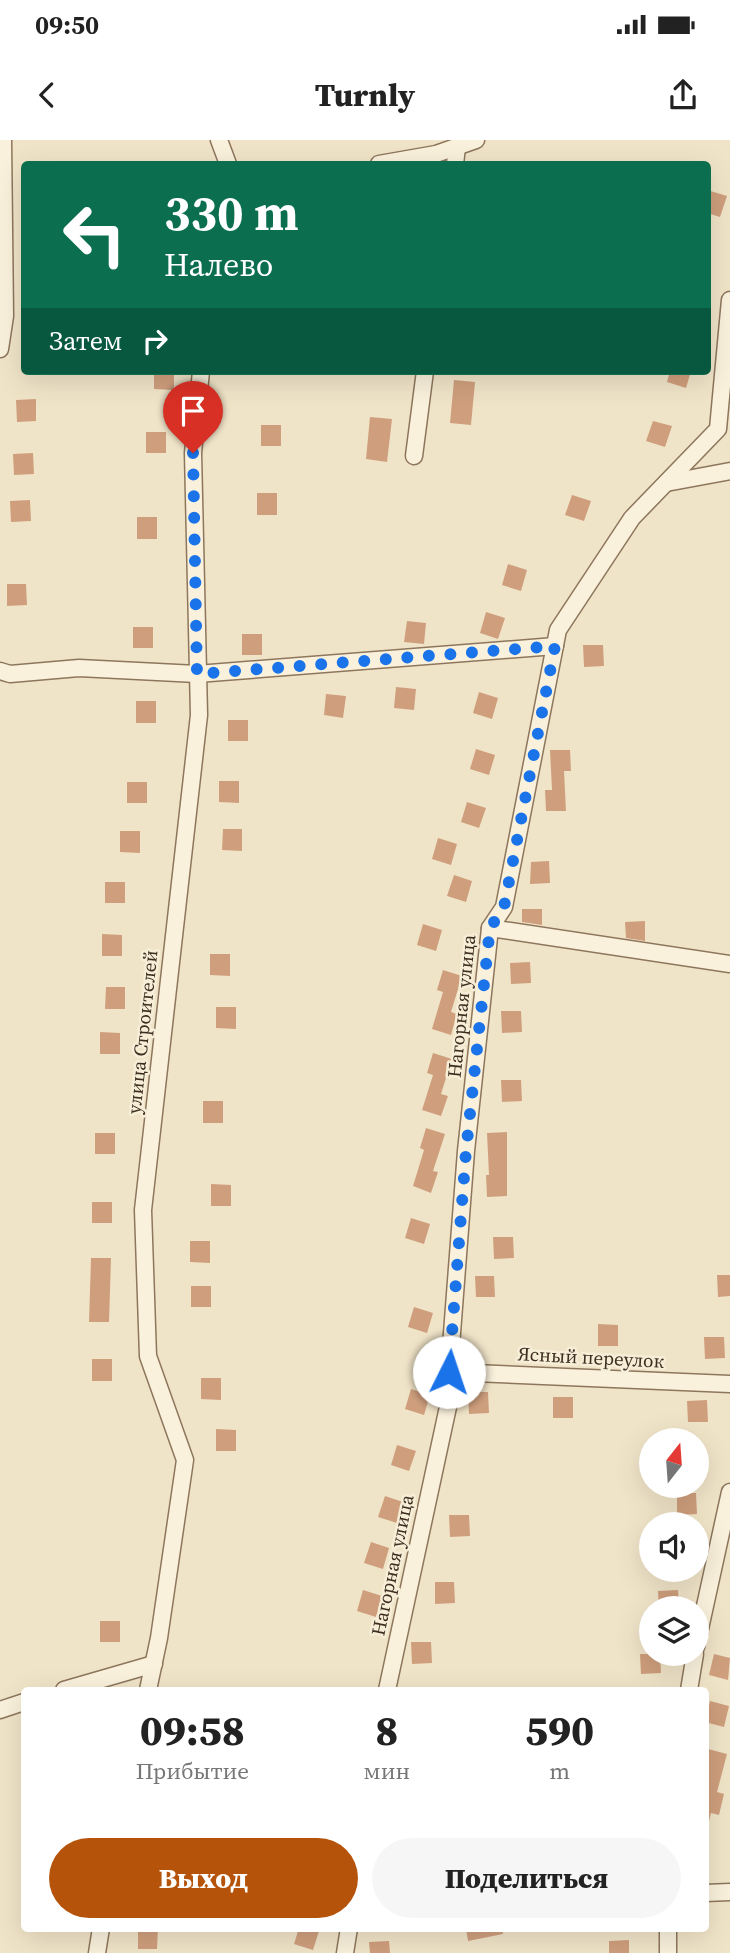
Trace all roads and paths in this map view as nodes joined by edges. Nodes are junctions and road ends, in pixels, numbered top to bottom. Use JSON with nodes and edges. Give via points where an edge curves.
{"nodes":[{"id":1,"x":3,"y":140,"type":"edge"},
{"id":2,"x":219,"y":140,"type":"edge"},
{"id":3,"x":476,"y":140,"type":"edge"},
{"id":4,"x":457,"y":146,"type":"junction"},
{"id":5,"x":227,"y":161,"type":"edge"},
{"id":6,"x":396,"y":161,"type":"edge"},
{"id":7,"x":454,"y":161,"type":"edge"},
{"id":8,"x":730,"y":300,"type":"edge"},
{"id":9,"x":728,"y":348,"type":"edge"},
{"id":10,"x":0,"y":349,"type":"edge"},
{"id":11,"x":201,"y":375,"type":"edge"},
{"id":12,"x":424,"y":375,"type":"edge"},
{"id":13,"x":414,"y":456,"type":"dead end"},
{"id":14,"x":730,"y":471,"type":"edge"},
{"id":15,"x":666,"y":483,"type":"junction"},
{"id":16,"x":555,"y":646,"type":"junction"},
{"id":17,"x":0,"y":671,"type":"edge"},
{"id":18,"x":197,"y":674,"type":"junction"},
{"id":19,"x":490,"y":928,"type":"junction"},
{"id":20,"x":730,"y":964,"type":"edge"},
{"id":21,"x":449,"y":1372,"type":"junction"},
{"id":22,"x":730,"y":1384,"type":"edge"},
{"id":23,"x":730,"y":1492,"type":"edge"},
{"id":24,"x":707,"y":1596,"type":"edge"},
{"id":25,"x":154,"y":1664,"type":"junction"},
{"id":26,"x":693,"y":1666,"type":"edge"},
{"id":27,"x":74,"y":1687,"type":"edge"},
{"id":28,"x":149,"y":1687,"type":"edge"},
{"id":29,"x":388,"y":1687,"type":"edge"},
{"id":30,"x":690,"y":1687,"type":"edge"},
{"id":31,"x":21,"y":1703,"type":"edge"},
{"id":32,"x":0,"y":1710,"type":"edge"},
{"id":33,"x":730,"y":1892,"type":"edge"},
{"id":34,"x":709,"y":1893,"type":"edge"},
{"id":35,"x":100,"y":1932,"type":"edge"},
{"id":36,"x":348,"y":1932,"type":"edge"},
{"id":37,"x":668,"y":1932,"type":"edge"},
{"id":38,"x":96,"y":1953,"type":"edge"},
{"id":39,"x":345,"y":1953,"type":"edge"},
{"id":40,"x":668,"y":1953,"type":"edge"}],
"edges":[{"from":1,"to":10,"type":"lane","via":[[5,316]]},
{"from":2,"to":5,"type":"lane"},
{"from":3,"to":4,"type":"lane"},
{"from":4,"to":6,"type":"lane"},
{"from":4,"to":7,"type":"lane"},
{"from":8,"to":9,"type":"lane","name":"Нагорная улица"},
{"from":9,"to":15,"type":"lane","name":"Нагорная улица","via":[[718,429]]},
{"from":11,"to":18,"type":"lane","name":"улица Строителей","via":[[193,453]]},
{"from":12,"to":13,"type":"lane"},
{"from":14,"to":15,"type":"lane"},
{"from":15,"to":16,"type":"lane","name":"Нагорная улица","via":[[632,518],[558,630]]},
{"from":16,"to":18,"type":"lane"},
{"from":16,"to":19,"type":"lane","name":"Нагорная улица","via":[[504,907]]},
{"from":17,"to":18,"type":"lane","via":[[79,668]]},
{"from":18,"to":25,"type":"lane","name":"улица Строителей","via":[[199,715],[143,1210],[148,1356],[185,1460]]},
{"from":19,"to":20,"type":"lane"},
{"from":19,"to":21,"type":"lane","name":"Нагорная улица"},
{"from":21,"to":22,"type":"lane","name":"Ясный переулок"},
{"from":21,"to":29,"type":"lane","name":"Нагорная улица","via":[[451,1393]]},
{"from":23,"to":24,"type":"lane"},
{"from":25,"to":27,"type":"lane"},
{"from":25,"to":28,"type":"lane","name":"улица Строителей"},
{"from":26,"to":30,"type":"lane"},
{"from":31,"to":32,"type":"lane"},
{"from":33,"to":34,"type":"lane"},
{"from":35,"to":38,"type":"lane"},
{"from":36,"to":39,"type":"lane"},
{"from":37,"to":40,"type":"lane"}]}
